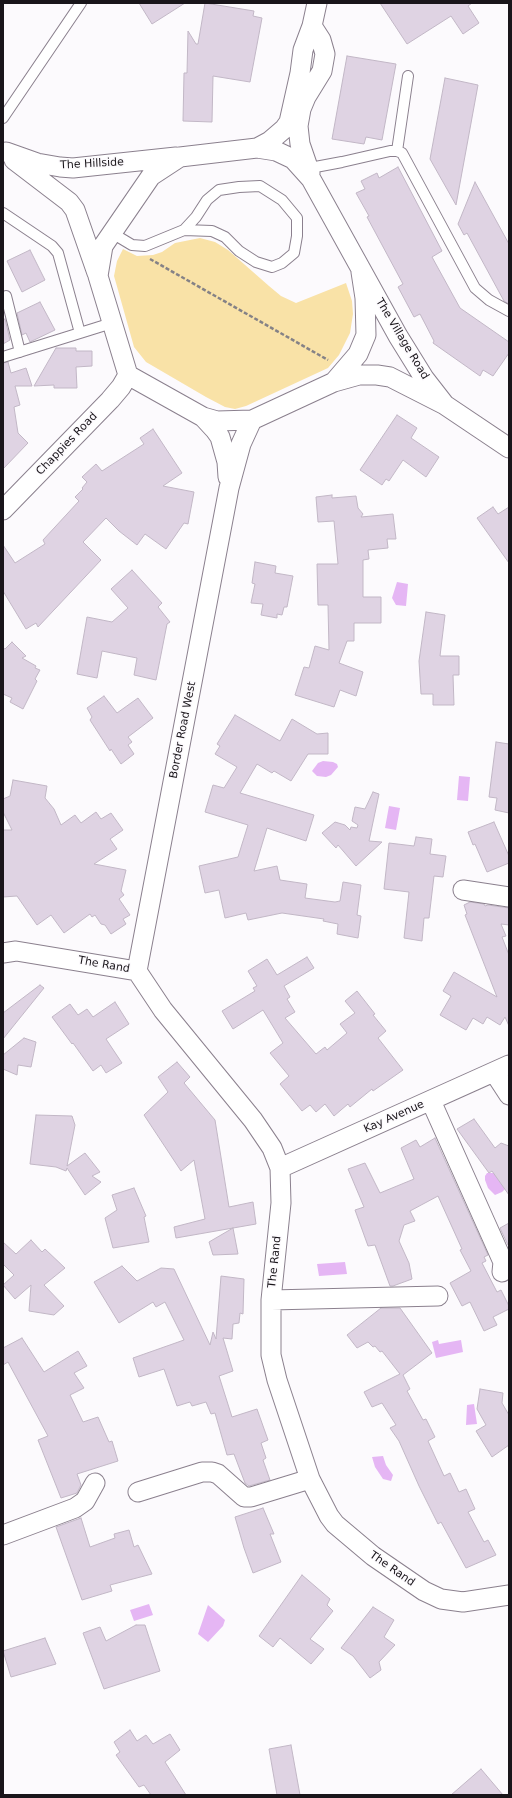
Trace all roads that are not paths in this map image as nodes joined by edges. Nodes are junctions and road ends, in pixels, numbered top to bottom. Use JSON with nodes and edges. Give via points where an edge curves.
{"nodes":[{"id":1,"x":81,"y":3,"type":"edge"},
{"id":2,"x":317,"y":3,"type":"edge"},
{"id":3,"x":408,"y":76,"type":"dead end"},
{"id":4,"x":297,"y":108,"type":"junction"},
{"id":5,"x":3,"y":118,"type":"edge"},
{"id":6,"x":257,"y":148,"type":"junction"},
{"id":7,"x":5,"y":151,"type":"edge"},
{"id":8,"x":397,"y":151,"type":"junction"},
{"id":9,"x":180,"y":157,"type":"junction"},
{"id":10,"x":310,"y":174,"type":"junction"},
{"id":11,"x":3,"y":212,"type":"edge"},
{"id":12,"x":184,"y":230,"type":"junction"},
{"id":13,"x":112,"y":233,"type":"junction"},
{"id":14,"x":361,"y":272,"type":"junction"},
{"id":15,"x":98,"y":276,"type":"junction"},
{"id":16,"x":6,"y":296,"type":"dead end"},
{"id":17,"x":509,"y":311,"type":"edge"},
{"id":18,"x":112,"y":323,"type":"junction"},
{"id":19,"x":80,"y":333,"type":"junction"},
{"id":20,"x":20,"y":352,"type":"junction"},
{"id":21,"x":3,"y":357,"type":"edge"},
{"id":22,"x":128,"y":375,"type":"junction"},
{"id":23,"x":339,"y":376,"type":"junction"},
{"id":24,"x":446,"y":405,"type":"junction"},
{"id":25,"x":203,"y":418,"type":"junction"},
{"id":26,"x":252,"y":420,"type":"junction"},
{"id":27,"x":509,"y":448,"type":"edge"},
{"id":28,"x":229,"y":488,"type":"junction"},
{"id":29,"x":3,"y":510,"type":"edge"},
{"id":30,"x":463,"y":890,"type":"dead end"},
{"id":31,"x":509,"y":897,"type":"edge"},
{"id":32,"x":3,"y":953,"type":"edge"},
{"id":33,"x":137,"y":971,"type":"junction"},
{"id":34,"x":501,"y":1069,"type":"edge"},
{"id":35,"x":509,"y":1096,"type":"edge"},
{"id":36,"x":431,"y":1101,"type":"junction"},
{"id":37,"x":280,"y":1168,"type":"junction"},
{"id":38,"x":502,"y":1272,"type":"dead end"},
{"id":39,"x":438,"y":1296,"type":"dead end"},
{"id":40,"x":271,"y":1300,"type":"junction"},
{"id":41,"x":310,"y":1479,"type":"junction"},
{"id":42,"x":95,"y":1484,"type":"dead end"},
{"id":43,"x":138,"y":1492,"type":"dead end"},
{"id":44,"x":3,"y":1535,"type":"edge"},
{"id":45,"x":509,"y":1595,"type":"edge"}],
"edges":[{"from":1,"to":5,"type":"lane"},
{"from":2,"to":4,"type":"street","via":[[312,26],[321,40],[325,54],[322,71]]},
{"from":3,"to":8,"type":"lane"},
{"from":4,"to":6,"type":"street","via":[[284,129]]},
{"from":4,"to":10,"type":"street","via":[[300,144]]},
{"from":6,"to":9,"type":"street","name":"The Hillside"},
{"from":6,"to":10,"type":"street","via":[[276,151],[293,159]]},
{"from":7,"to":9,"type":"street","name":"The Hillside","via":[[37,163],[73,168]]},
{"from":7,"to":15,"type":"street","name":"The Hillside","via":[[72,206]]},
{"from":8,"to":10,"type":"lane","via":[[342,162]]},
{"from":8,"to":17,"type":"lane","via":[[406,159],[475,288],[489,300]]},
{"from":9,"to":13,"type":"street","via":[[151,176]]},
{"from":10,"to":14,"type":"street","name":"The Village Road"},
{"from":11,"to":19,"type":"lane","via":[[52,246],[58,253]]},
{"from":12,"to":12,"type":"lane","via":[[212,231],[225,237],[239,251],[256,262],[272,267],[294,253],[298,236],[297,218],[282,200],[260,186],[219,190],[207,200]]},
{"from":12,"to":13,"type":"lane","via":[[145,246],[132,245]]},
{"from":13,"to":15,"type":"street","via":[[103,246]]},
{"from":14,"to":23,"type":"street","via":[[366,335],[358,354]]},
{"from":14,"to":24,"type":"street","name":"The Village Road","via":[[415,364]]},
{"from":15,"to":18,"type":"street","name":"The Hillside"},
{"from":16,"to":20,"type":"lane"},
{"from":18,"to":19,"type":"lane"},
{"from":18,"to":22,"type":"street","name":"The Hillside"},
{"from":19,"to":20,"type":"lane"},
{"from":20,"to":21,"type":"lane"},
{"from":22,"to":25,"type":"street"},
{"from":22,"to":29,"type":"street","name":"Chappies Road","via":[[110,400]]},
{"from":23,"to":24,"type":"street","name":"The Village Road","via":[[390,377]]},
{"from":23,"to":26,"type":"street","name":"The Village Road"},
{"from":24,"to":27,"type":"street","name":"The Village Road"},
{"from":25,"to":26,"type":"street","via":[[217,421]]},
{"from":25,"to":28,"type":"street","name":"Border Road West","via":[[215,430],[223,444]]},
{"from":26,"to":28,"type":"street","name":"Border Road West","via":[[239,448]]},
{"from":28,"to":33,"type":"street","name":"Border Road West"},
{"from":30,"to":31,"type":"street"},
{"from":32,"to":33,"type":"street","name":"The Rand","via":[[16,951]]},
{"from":33,"to":37,"type":"street","name":"The Rand","via":[[163,1010],[253,1120],[272,1148]]},
{"from":34,"to":35,"type":"street"},
{"from":34,"to":36,"type":"street","name":"Kay Avenue"},
{"from":36,"to":37,"type":"street","name":"Kay Avenue"},
{"from":36,"to":38,"type":"street","via":[[504,1262]]},
{"from":37,"to":40,"type":"street","name":"The Rand","via":[[281,1203]]},
{"from":39,"to":40,"type":"street"},
{"from":40,"to":41,"type":"street","name":"The Rand","via":[[270,1343],[273,1364]]},
{"from":41,"to":43,"type":"street","via":[[250,1498],[244,1497],[218,1474],[202,1472]]},
{"from":41,"to":45,"type":"street","name":"The Rand","via":[[335,1524],[373,1556],[424,1591],[450,1602]]},
{"from":42,"to":44,"type":"street","via":[[85,1501],[75,1508]]}]}
